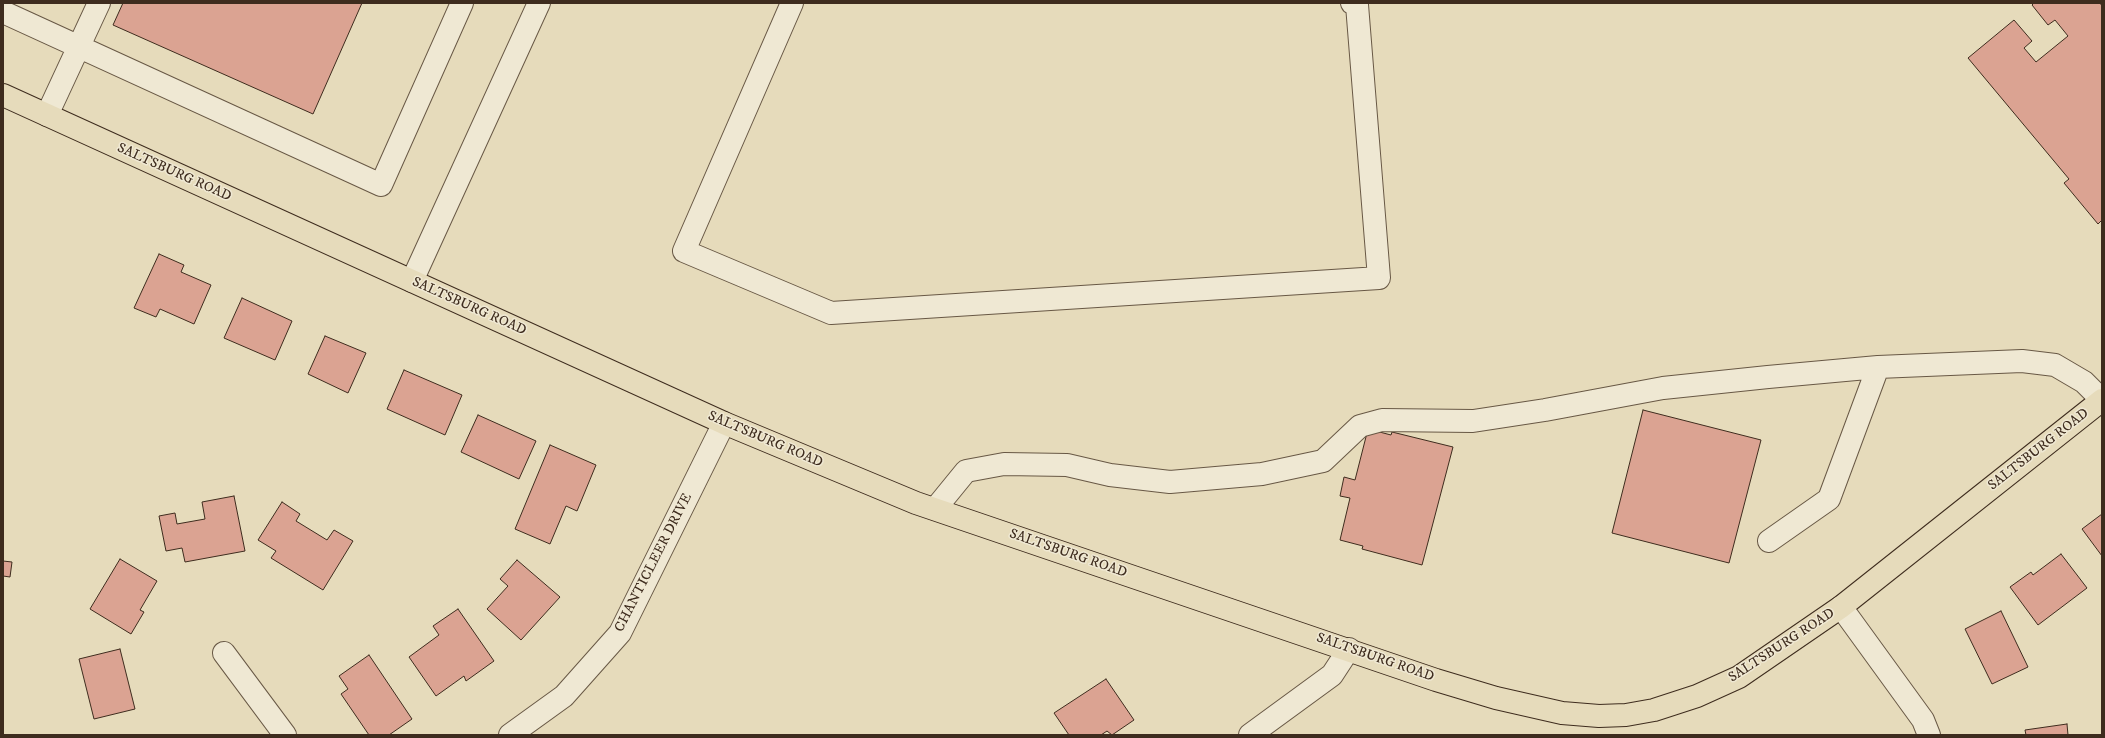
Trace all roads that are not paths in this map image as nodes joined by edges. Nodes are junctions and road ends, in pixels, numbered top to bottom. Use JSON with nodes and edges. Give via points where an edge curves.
{"nodes":[{"id":1,"x":99,"y":3,"type":"edge"},
{"id":2,"x":462,"y":3,"type":"edge"},
{"id":3,"x":539,"y":3,"type":"edge"},
{"id":4,"x":792,"y":3,"type":"edge"},
{"id":5,"x":1352,"y":3,"type":"edge"},
{"id":6,"x":3,"y":12,"type":"edge"},
{"id":7,"x":79,"y":48,"type":"junction"},
{"id":8,"x":3,"y":95,"type":"edge"},
{"id":9,"x":47,"y":115,"type":"junction"},
{"id":10,"x":412,"y":281,"type":"junction"},
{"id":11,"x":1878,"y":367,"type":"junction"},
{"id":12,"x":2102,"y":400,"type":"edge"},
{"id":13,"x":724,"y":423,"type":"junction"},
{"id":14,"x":935,"y":509,"type":"junction"},
{"id":15,"x":1769,"y":542,"type":"dead end"},
{"id":16,"x":1841,"y":607,"type":"junction"},
{"id":17,"x":1349,"y":649,"type":"junction"},
{"id":18,"x":224,"y":653,"type":"dead end"},
{"id":19,"x":285,"y":735,"type":"edge"},
{"id":20,"x":510,"y":735,"type":"edge"},
{"id":21,"x":1250,"y":735,"type":"edge"},
{"id":22,"x":1929,"y":735,"type":"edge"}],
"edges":[{"from":1,"to":7,"type":"street"},
{"from":2,"to":7,"type":"street","via":[[381,185]]},
{"from":3,"to":10,"type":"street"},
{"from":4,"to":5,"type":"street","via":[[684,251],[831,313],[1379,278],[1357,5]]},
{"from":6,"to":7,"type":"street"},
{"from":7,"to":9,"type":"street"},
{"from":8,"to":9,"type":"main road","name":"SALTSBURG ROAD"},
{"from":9,"to":10,"type":"main road","name":"SALTSBURG ROAD"},
{"from":10,"to":13,"type":"main road","name":"SALTSBURG ROAD"},
{"from":11,"to":12,"type":"street","via":[[2022,361],[2055,365],[2084,382]]},
{"from":11,"to":14,"type":"street","via":[[1663,388],[1545,410],[1473,420],[1382,420],[1360,426],[1323,461],[1262,474],[1170,482],[1110,475],[1067,465],[1004,464],[966,470]]},
{"from":11,"to":15,"type":"street","via":[[1829,499]]},
{"from":12,"to":16,"type":"main road","name":"SALTSBURG ROAD"},
{"from":13,"to":14,"type":"main road","name":"SALTSBURG ROAD"},
{"from":13,"to":20,"type":"street","name":"CHANTICLEER DRIVE","via":[[620,633],[564,696]]},
{"from":14,"to":17,"type":"main road","name":"SALTSBURG ROAD"},
{"from":16,"to":17,"type":"main road","name":"SALTSBURG ROAD","via":[[1739,678],[1697,696],[1654,710],[1626,714],[1598,716],[1562,713],[1496,698]]},
{"from":16,"to":22,"type":"street","via":[[1923,720]]},
{"from":17,"to":21,"type":"street","via":[[1332,675]]},
{"from":18,"to":19,"type":"street"}]}
